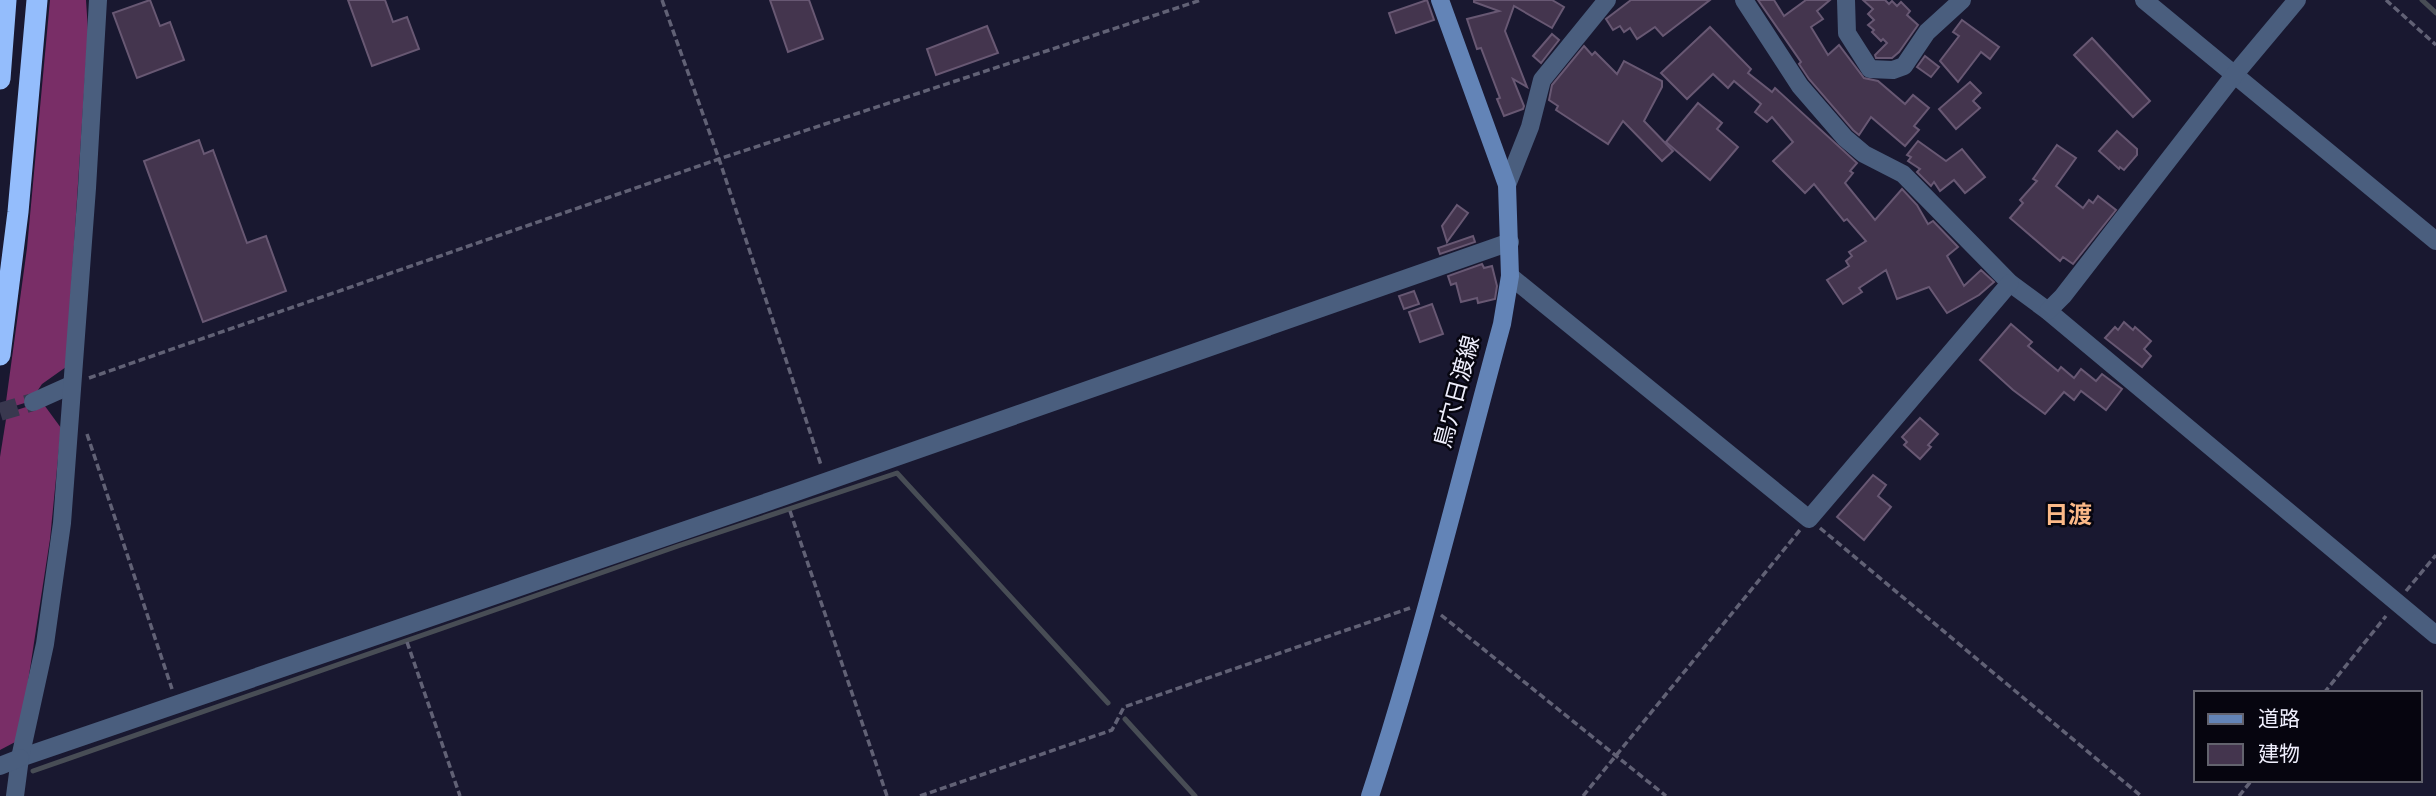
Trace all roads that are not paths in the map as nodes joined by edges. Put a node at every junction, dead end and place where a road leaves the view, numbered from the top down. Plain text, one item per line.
1 (6, 0) edge
2 (37, 0) edge
3 (98, 0) edge
4 (1440, 0) edge
5 (1607, 0) edge
6 (1744, 0) edge
7 (1846, 0) edge
8 (1962, 0) edge
9 (2144, 0) edge
10 (2297, 0) edge
11 (2235, 74) junction
12 (0, 79) edge
13 (1507, 186) junction
14 (2436, 241) edge
15 (1510, 242) junction
16 (1510, 276) junction
17 (2010, 283) junction
18 (2048, 311) junction
19 (0, 355) edge
20 (71, 385) junction
21 (33, 402) tunnel mouth
22 (2436, 635) edge
23 (20, 758) junction
24 (0, 766) edge
25 (15, 796) edge
26 (1370, 796) edge

1 - 12 highway
2 - 19 highway
3 - 20 street
4 - 13 main road, 鳥穴日渡線
5 - 13 street
6 - 17 street
7 - 8 street
9 - 11 street
10 - 11 street
11 - 14 street
11 - 18 street
13 - 15 main road, 鳥穴日渡線
15 - 16 main road, 鳥穴日渡線
15 - 23 street
16 - 17 street
16 - 26 main road, 鳥穴日渡線
17 - 18 street
18 - 22 street
20 - 21 street
20 - 23 street
23 - 24 street
23 - 25 street

